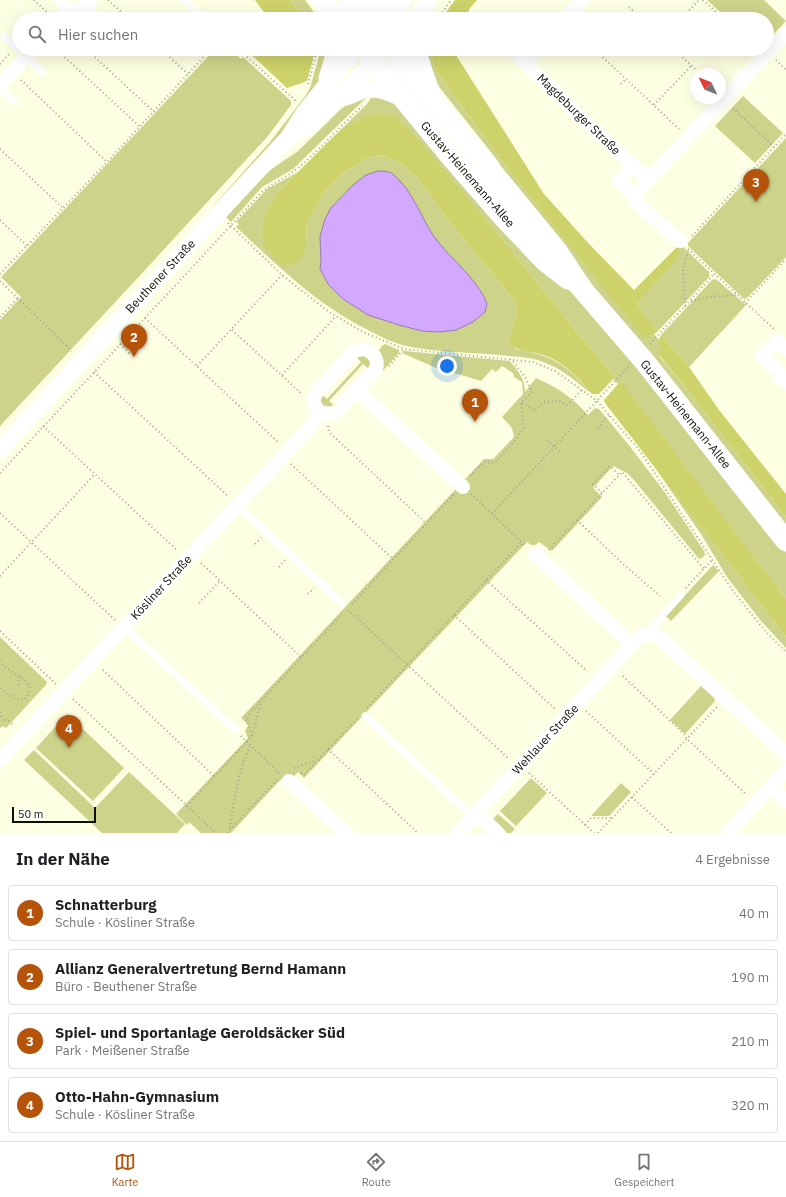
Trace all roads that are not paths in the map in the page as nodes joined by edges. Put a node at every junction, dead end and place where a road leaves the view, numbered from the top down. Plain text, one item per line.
1 (184, 0) edge
2 (321, 0) edge
3 (350, 0) edge
4 (359, 0) edge
5 (398, 0) edge
6 (403, 0) edge
7 (582, 0) edge
8 (88, 3) edge
9 (64, 9) edge
10 (94, 12) edge
11 (197, 12) edge
12 (324, 12) edge
13 (332, 12) edge
14 (360, 12) edge
15 (390, 12) edge
16 (571, 12) edge
17 (786, 33) edge
18 (4, 36) dead end
19 (12, 41) edge
20 (774, 46) edge
21 (27, 56) edge
22 (32, 56) edge
23 (333, 56) edge
24 (349, 56) edge
25 (373, 56) edge
26 (377, 56) edge
27 (397, 56) edge
28 (419, 56) edge
29 (519, 56) edge
30 (530, 56) edge
31 (764, 56) edge
32 (524, 62) junction
33 (44, 73) dead end
34 (0, 86) edge
35 (322, 89) junction
36 (431, 98) junction
37 (338, 99) junction
38 (404, 99) junction
39 (14, 101) dead end
40 (288, 138) junction
41 (633, 165) junction
42 (649, 180) junction
43 (634, 195) junction
44 (684, 245) road end
45 (583, 290) junction
46 (781, 345) edge
47 (784, 372) edge
48 (357, 390) junction
49 (321, 413) junction
50 (0, 449) edge
51 (460, 489) road end
52 (237, 505) junction
53 (786, 541) edge
54 (537, 557) road end
55 (681, 595) road end
56 (345, 606) road end
57 (124, 627) junction
58 (649, 634) junction
59 (632, 644) junction
60 (365, 716) dead end
61 (236, 730) dead end
62 (786, 756) edge
63 (0, 760) edge
64 (786, 770) edge
65 (291, 773) road end
66 (771, 787) junction
67 (786, 801) edge
68 (475, 815) junction
69 (346, 833) edge
70 (458, 833) edge
71 (498, 833) edge
72 (728, 833) edge

1 - 11 lane
2 - 12 street
2 - 13 main road
3 - 14 main road
4 - 5 main road
6 - 15 main road
7 - 16 street
8 - 9 street
8 - 10 lane
17 - 20 street
18 - 19 lane
21 - 34 street
22 - 33 lane
23 - 35 street
24 - 35 street, Beuthener Straße
25 - 37 street, Beuthener Straße
26 - 38 main road, Gustav-Heinemann-Allee
27 - 36 main road, Gustav-Heinemann-Allee
28 - 36 main road
29 - 32 street, Magdeburger Straße
30 - 32 street
31 - 42 street
32 - 41 street, Magdeburger Straße
34 - 39 lane
35 - 40 street, Beuthener Straße
36 - 45 main road, Gustav-Heinemann-Allee
37 - 38 street
37 - 40 street, Beuthener Straße
38 - 45 main road, Gustav-Heinemann-Allee
40 - 50 street, Beuthener Straße
41 - 42 street, Magdeburger Straße
41 - 43 street
42 - 43 street
43 - 44 street
45 - 53 main road, Gustav-Heinemann-Allee
46 - 47 street
48 - 49 street
48 - 49 street
48 - 51 street
49 - 52 street, Kösliner Straße
52 - 56 lane
52 - 57 street, Kösliner Straße
54 - 59 street
55 - 58 lane
57 - 61 lane
57 - 63 street, Kösliner Straße
58 - 59 street, Wehlauer Straße
58 - 62 street
59 - 68 street, Wehlauer Straße
60 - 68 lane
64 - 66 street
65 - 69 street
66 - 67 street
66 - 72 street
68 - 70 street, Wehlauer Straße
68 - 71 street

